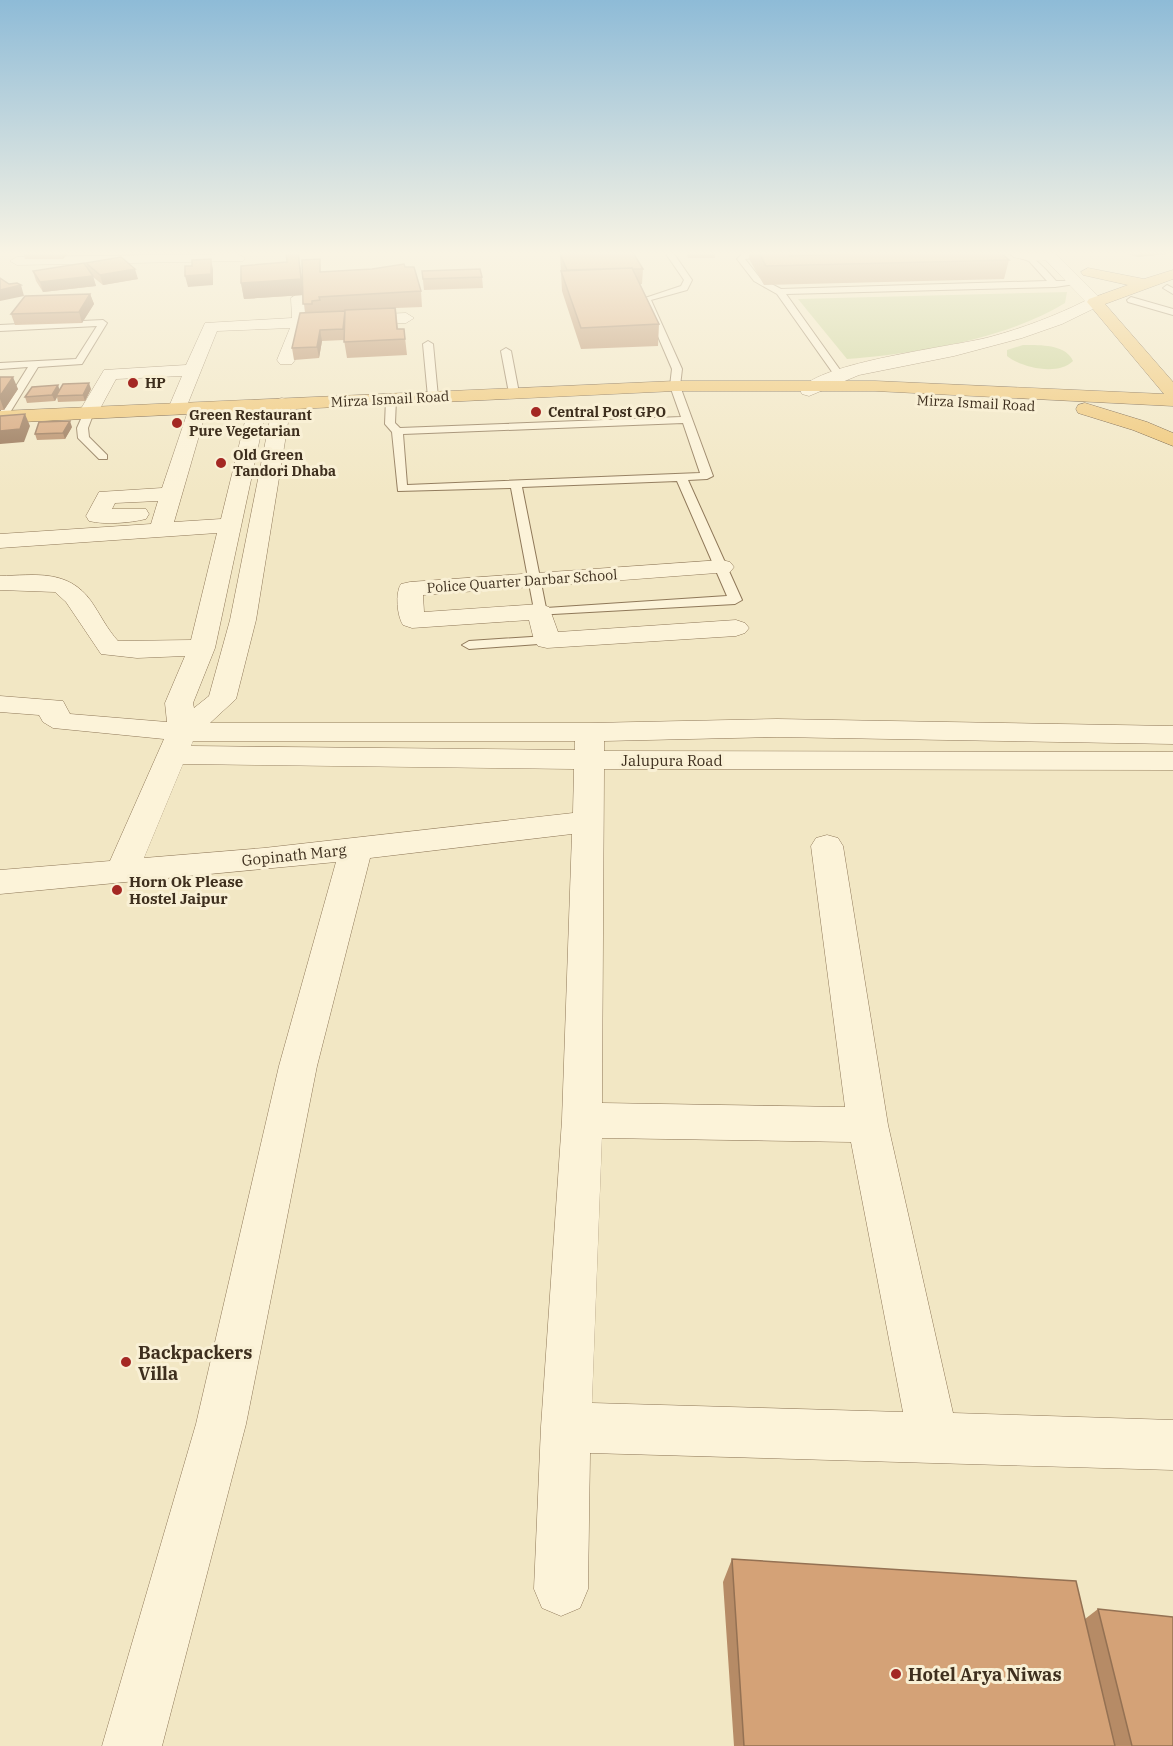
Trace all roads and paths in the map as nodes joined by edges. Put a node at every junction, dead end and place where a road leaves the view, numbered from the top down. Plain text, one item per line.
1 (97, 332) edge
2 (208, 332) edge
3 (296, 332) edge
4 (661, 332) edge
5 (809, 332) edge
6 (1025, 332) edge
7 (1123, 332) edge
8 (428, 344) dead end
9 (506, 351) dead end
10 (286, 360) dead end
11 (36, 364) junction
12 (0, 366) edge
13 (193, 370) junction
14 (838, 374) junction
15 (1139, 374) junction
16 (675, 386) junction
17 (812, 388) junction
18 (514, 393) junction
19 (1173, 393) edge
20 (433, 397) junction
21 (391, 399) junction
22 (1173, 400) edge
23 (1082, 402) junction
24 (270, 404) junction
25 (188, 409) junction
26 (89, 412) junction
27 (1173, 413) edge
28 (1, 417) edge
29 (687, 420) junction
30 (397, 431) junction
31 (1173, 440) edge
32 (103, 457) dead end
33 (681, 477) junction
34 (516, 484) junction
35 (166, 512) junction
36 (230, 525) junction
37 (0, 541) edge
38 (722, 567) junction
39 (534, 580) junction
40 (0, 583) edge
41 (540, 612) junction
42 (736, 628) dead end
43 (547, 640) junction
44 (469, 645) dead end
45 (202, 648) junction
46 (0, 704) edge
47 (1173, 735) edge
48 (177, 744) junction
49 (590, 746) junction
50 (1173, 761) edge
51 (587, 822) junction
52 (827, 846) dead end
53 (356, 848) junction
54 (122, 871) junction
55 (0, 882) edge
56 (582, 1120) junction
57 (868, 1125) junction
58 (566, 1427) junction
59 (933, 1438) junction
60 (1173, 1445) edge
61 (561, 1589) dead end
62 (132, 1746) edge

1 - 11 lane
2 - 13 street
3 - 10 street
4 - 16 lane
5 - 14 lane
6 - 14 street
7 - 15 highway
8 - 20 lane
9 - 18 lane
11 - 12 lane
11 - 28 lane
13 - 25 street
13 - 26 street
14 - 17 street
15 - 19 highway
15 - 23 highway
16 - 17 highway, Mirza Ismail Road
16 - 18 highway, Mirza Ismail Road
16 - 29 lane
17 - 23 highway, Mirza Ismail Road
18 - 20 highway, Mirza Ismail Road
20 - 21 highway, Mirza Ismail Road
21 - 24 highway, Mirza Ismail Road
21 - 30 lane
22 - 23 highway, Mirza Ismail Road
23 - 27 highway, Mirza Ismail Road
23 - 31 highway
24 - 25 highway, Mirza Ismail Road
24 - 36 street
24 - 48 street
25 - 26 highway, Mirza Ismail Road
25 - 35 street
26 - 28 highway, Mirza Ismail Road
26 - 32 lane
29 - 30 lane
29 - 33 lane
30 - 34 lane
33 - 34 lane
33 - 38 lane
34 - 39 lane
35 - 36 street
35 - 37 street
36 - 45 street
38 - 39 street, Police Quarter Darbar School
38 - 41 lane
39 - 41 lane
39 - 41 street, Police Quarter Darbar School
40 - 45 street
41 - 43 street
42 - 43 street
43 - 44 lane
45 - 48 street
46 - 48 street, Jalupura Road
47 - 49 street, Jalupura Road
48 - 49 street, Jalupura Road
48 - 54 street
49 - 50 street, Jalupura Road
49 - 51 street
51 - 53 street, Gopinath Marg
51 - 56 street
52 - 57 street
53 - 54 street, Gopinath Marg
53 - 62 street
54 - 55 street, Gopinath Marg
56 - 57 street
56 - 58 street
57 - 59 street
58 - 59 street
58 - 61 street
59 - 60 street

